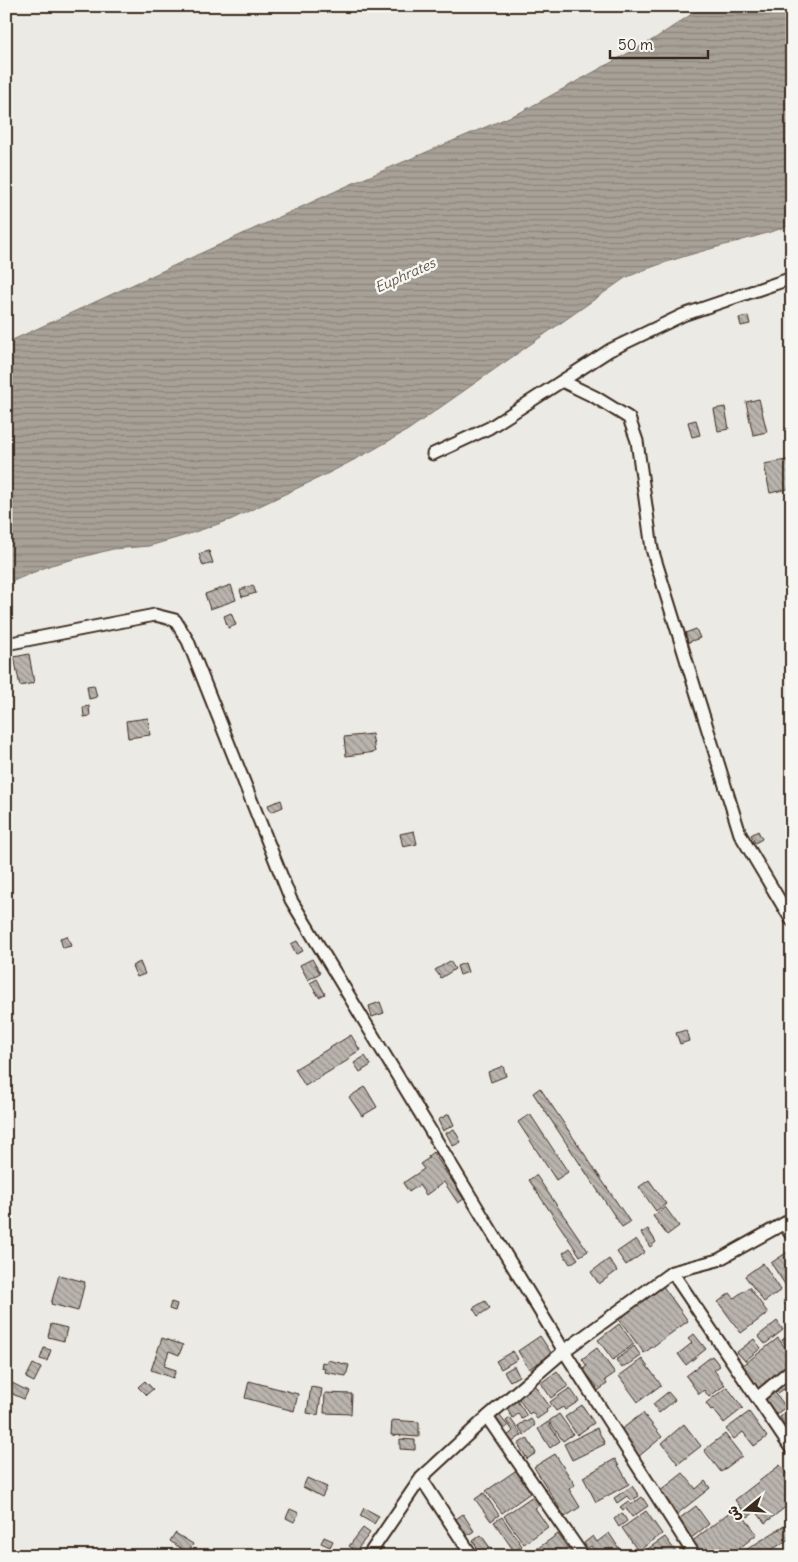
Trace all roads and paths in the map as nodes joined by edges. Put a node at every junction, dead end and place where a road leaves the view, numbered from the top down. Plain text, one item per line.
1 (792, 278) edge
2 (562, 381) junction
3 (433, 454) dead end
4 (6, 644) edge
5 (792, 921) edge
6 (788, 1221) edge
7 (792, 1236) edge
8 (672, 1272) junction
9 (564, 1351) junction
10 (792, 1368) edge
11 (757, 1398) junction
12 (487, 1417) junction
13 (792, 1450) edge
14 (421, 1478) junction
15 (368, 1556) edge
16 (472, 1556) edge
17 (583, 1556) edge
18 (694, 1556) edge

1 - 2 street
2 - 3 street
2 - 5 street
4 - 9 street
6 - 7 street
6 - 8 street
8 - 9 street
8 - 11 street
9 - 12 street
9 - 18 street
10 - 11 street
11 - 13 street
12 - 14 street
12 - 17 street
14 - 15 street
14 - 16 street

